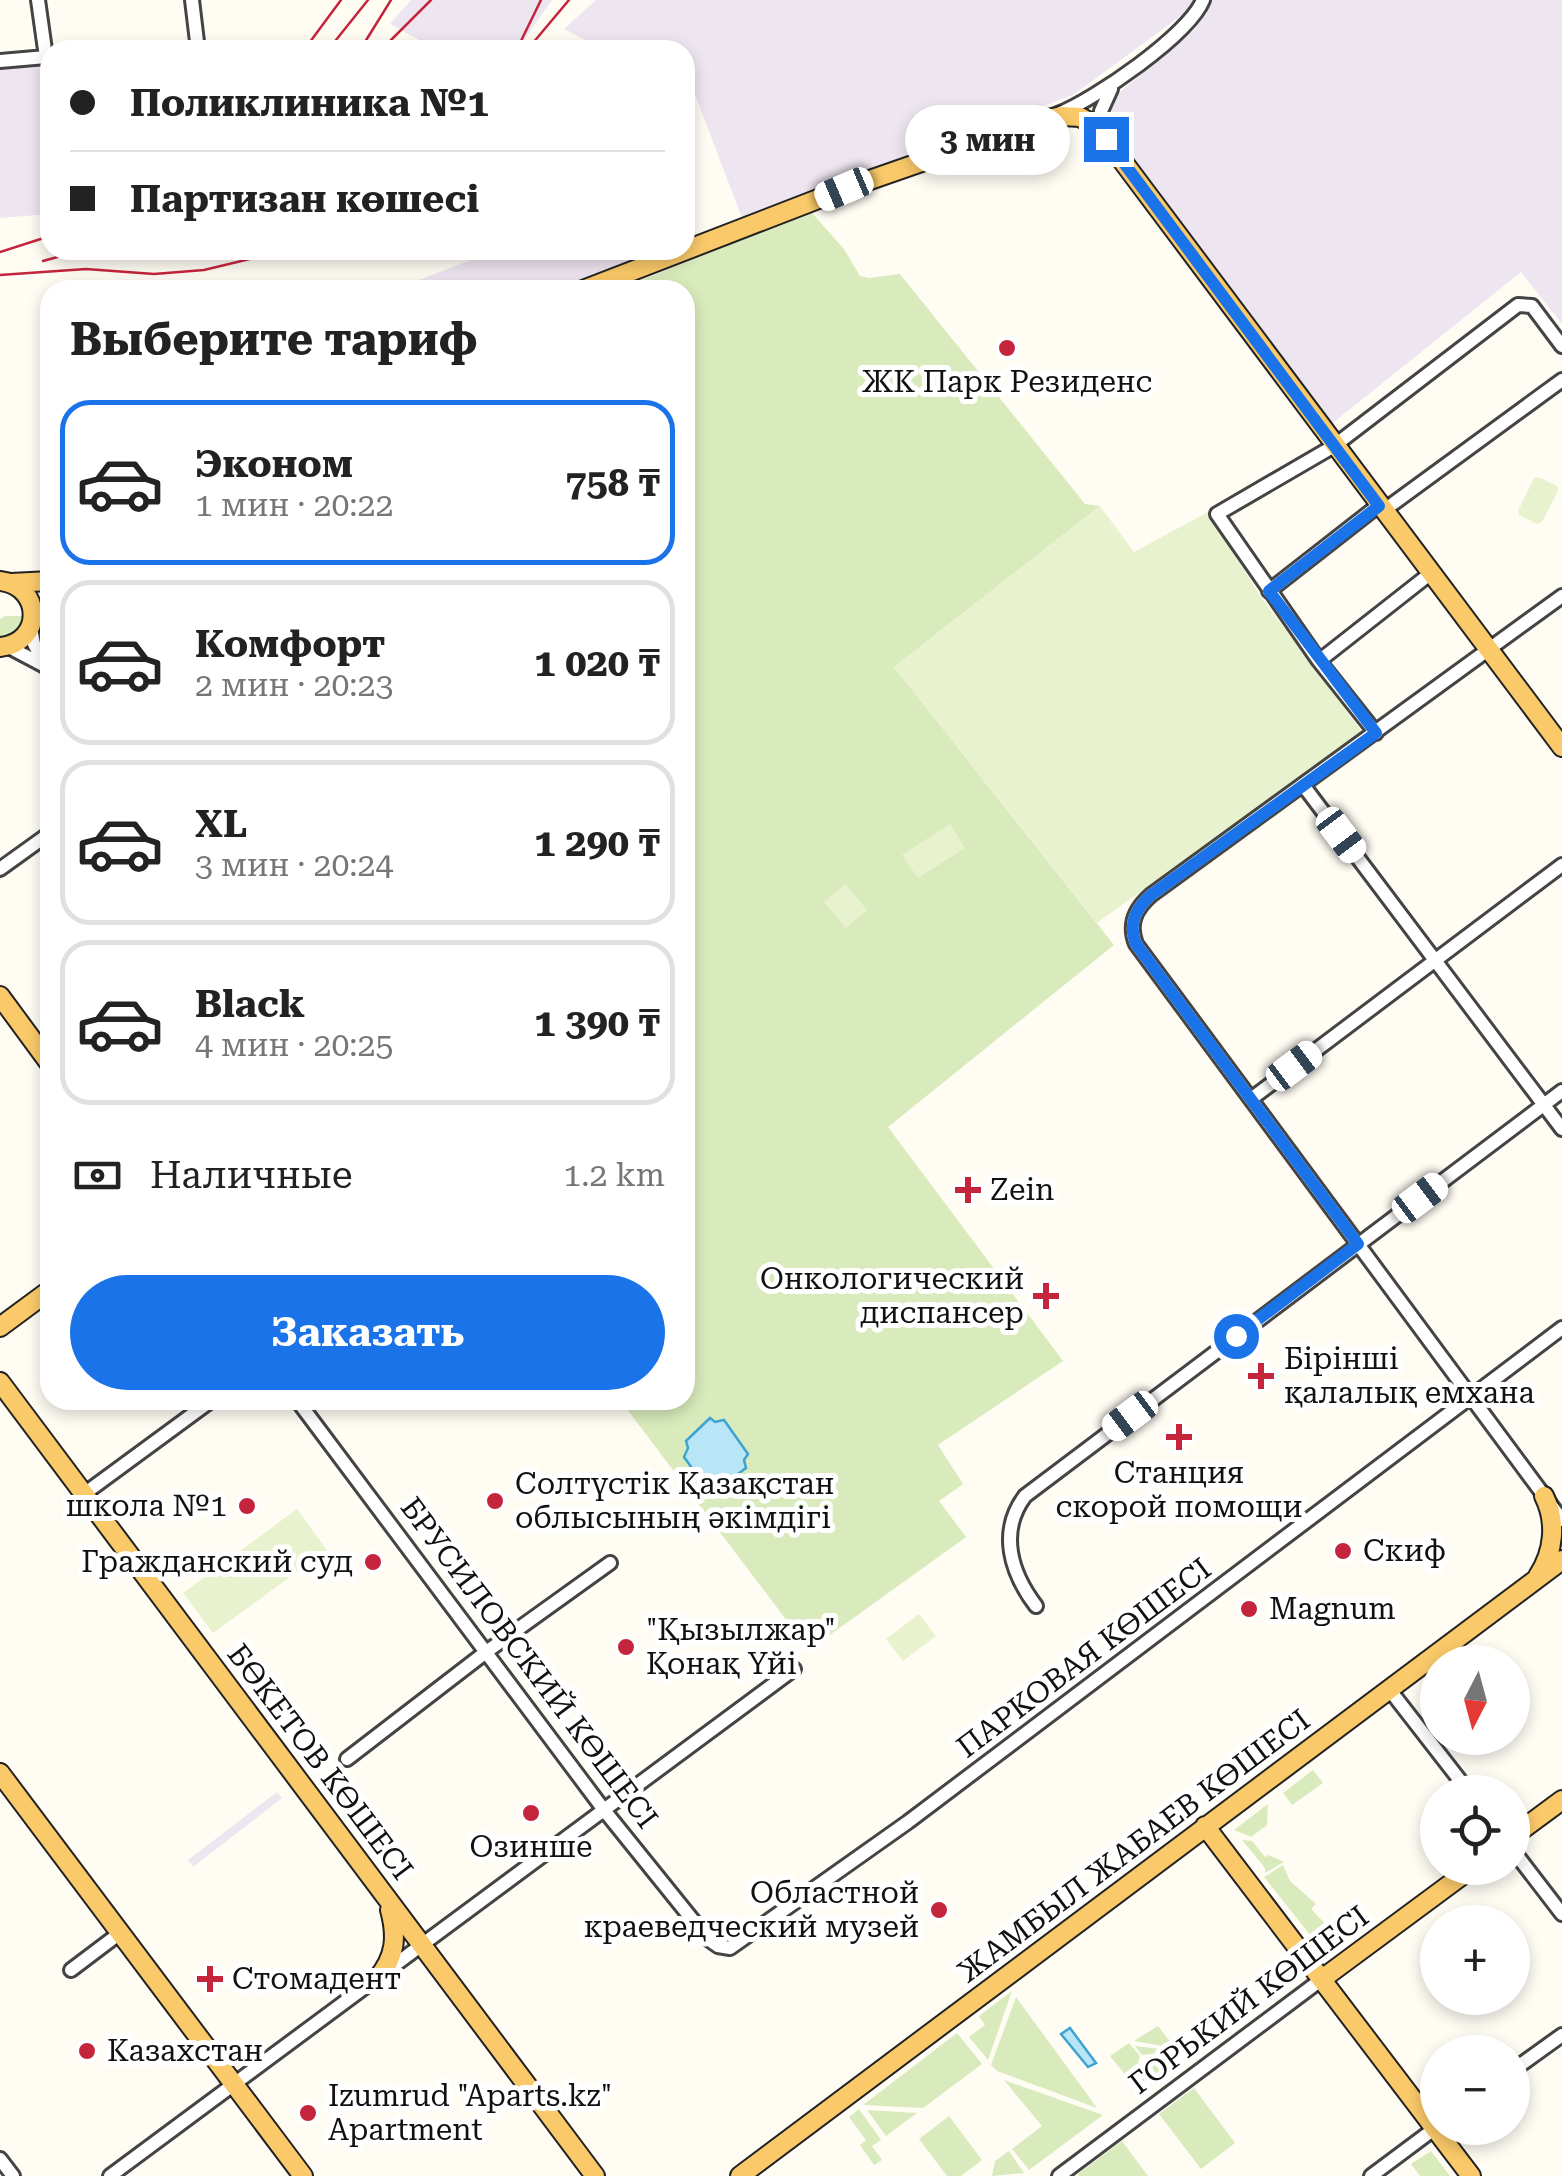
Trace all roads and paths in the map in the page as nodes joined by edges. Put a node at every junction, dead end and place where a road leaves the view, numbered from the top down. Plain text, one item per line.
1 (38, 0) edge
2 (192, 0) edge
3 (1203, 0) edge
4 (44, 40) edge
5 (197, 40) edge
6 (40, 58) edge
7 (0, 61) edge
8 (1122, 76) junction
9 (1042, 120) junction
10 (1106, 139) junction
11 (695, 247) edge
12 (661, 260) edge
13 (609, 280) edge
14 (1562, 346) edge
15 (1562, 380) edge
16 (1334, 446) junction
17 (1381, 508) junction
18 (1430, 573) junction
19 (5, 581) edge
20 (40, 581) edge
21 (1269, 591) junction
22 (1562, 596) edge
23 (40, 617) edge
24 (31, 628) junction
25 (3, 647) edge
26 (1488, 650) junction
27 (40, 651) edge
28 (1318, 661) junction
29 (40, 666) edge
30 (1376, 733) junction
31 (1562, 747) edge
32 (1303, 785) junction
33 (40, 839) edge
34 (1562, 865) edge
35 (0, 869) edge
36 (1435, 960) junction
37 (0, 996) edge
38 (40, 1050) edge
39 (1562, 1091) edge
40 (1250, 1099) junction
41 (1544, 1105) junction
42 (1562, 1129) edge
43 (1358, 1244) junction
44 (40, 1297) edge
45 (0, 1327) edge
46 (1562, 1328) edge
47 (0, 1382) edge
48 (1471, 1396) junction
49 (198, 1410) edge
50 (304, 1410) edge
51 (84, 1494) junction
52 (1544, 1496) junction
53 (1562, 1517) edge
54 (1562, 1560) edge
55 (610, 1562) dead end
56 (1536, 1579) junction
57 (1036, 1606) dead end
58 (486, 1652) junction
59 (794, 1669) dead end
60 (1388, 1689) junction
61 (347, 1760) dead end
62 (1456, 1775) edge
63 (2, 1780) edge
64 (1562, 1800) edge
65 (604, 1810) junction
66 (1530, 1824) edge
67 (1204, 1826) junction
68 (1530, 1872) edge
69 (1449, 1885) edge
70 (388, 1900) junction
71 (1562, 1914) edge
72 (120, 1933) junction
73 (422, 1946) junction
74 (727, 1948) joint
75 (71, 1970) dead end
76 (378, 1979) junction
77 (1322, 1979) junction
78 (1562, 2035) edge
79 (1530, 2058) edge
80 (235, 2084) junction
81 (1420, 2106) edge
82 (1420, 2139) edge
83 (1449, 2145) edge
84 (0, 2159) edge
85 (13, 2176) edge
86 (110, 2176) edge
87 (304, 2176) edge
88 (595, 2176) edge
89 (740, 2176) edge
90 (1060, 2176) edge
91 (1371, 2176) edge
92 (1471, 2176) edge

1 - 4 street
2 - 5 street
3 - 8 street
6 - 7 street
8 - 9 street
8 - 10 street
9 - 10 main road
9 - 11 main road
10 - 16 main road
12 - 13 main road
14 - 16 street
15 - 17 street
16 - 17 main road
16 - 21 street
17 - 18 main road
17 - 21 street
18 - 26 main road
18 - 28 street
19 - 20 main road
19 - 24 main road
21 - 28 street
22 - 26 street
23 - 24 main road
24 - 25 main road
24 - 27 street
25 - 29 street
26 - 30 street
26 - 31 main road
28 - 30 street
30 - 32 street
32 - 36 street
32 - 40 street
33 - 35 street
34 - 36 street
36 - 40 street
36 - 41 street
37 - 38 main road
39 - 41 street
40 - 43 street
41 - 42 street
41 - 43 street
43 - 48 street
43 - 57 street
44 - 45 main road
46 - 48 street, ПАРКОВАЯ КӨШЕСІ
47 - 51 main road, БӨКЕТОВ КӨШЕСІ
48 - 52 street
48 - 74 street, ПАРКОВАЯ КӨШЕСІ
49 - 51 street
50 - 58 street, БРУСИЛОВСКИЙ КӨШЕСІ
51 - 70 main road, БӨКЕТОВ КӨШЕСІ
52 - 53 main road
52 - 56 main road
54 - 56 main road, ЖАМБЫЛ ЖАБАЕВ КӨШЕСІ
55 - 58 street
56 - 60 main road, ЖАМБЫЛ ЖАБАЕВ КӨШЕСІ
58 - 61 street
58 - 65 street, БРУСИЛОВСКИЙ КӨШЕСІ
59 - 65 street
60 - 62 street
60 - 67 main road, ЖАМБЫЛ ЖАБАЕВ КӨШЕСІ
63 - 72 main road
64 - 66 main road
65 - 73 street
65 - 74 street, БРУСИЛОВСКИЙ КӨШЕСІ
67 - 77 main road
67 - 89 main road, ЖАМБЫЛ ЖАБАЕВ КӨШЕСІ
68 - 71 street
69 - 77 main road, ГОРЬКИЙ КӨШЕСІ
70 - 73 main road, БӨКЕТОВ КӨШЕСІ
70 - 76 main road
72 - 75 street
72 - 80 main road
73 - 76 street
73 - 88 main road, БӨКЕТОВ КӨШЕСІ
76 - 80 street
77 - 81 main road
77 - 90 street, ГОРЬКИЙ КӨШЕСІ
78 - 79 street
80 - 86 street
80 - 87 main road
82 - 91 street
83 - 92 main road
84 - 85 street

